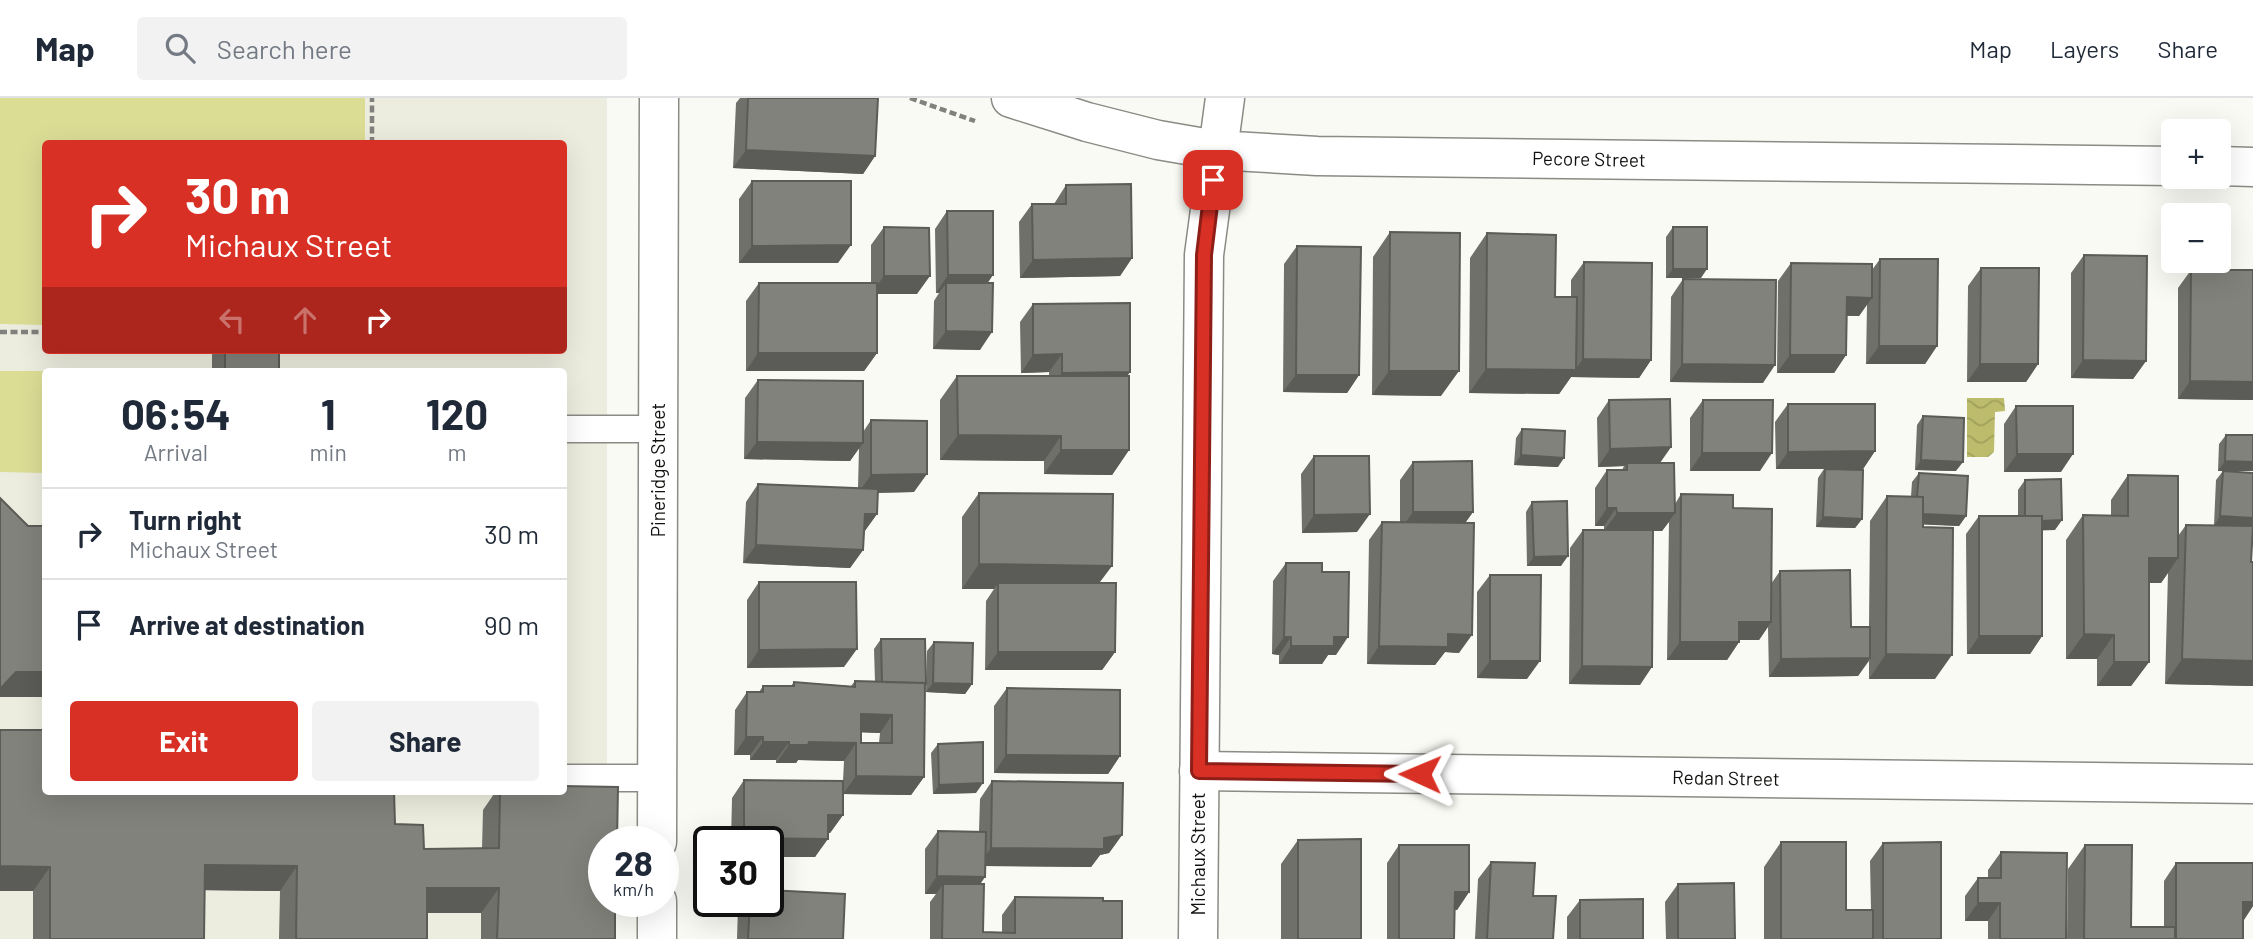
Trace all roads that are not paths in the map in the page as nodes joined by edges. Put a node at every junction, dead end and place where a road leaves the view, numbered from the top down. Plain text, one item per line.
1 (659, 98) edge
2 (1010, 98) edge
3 (1224, 98) edge
4 (1216, 150) junction
5 (2161, 166) edge
6 (2231, 166) edge
7 (2253, 167) edge
8 (567, 429) edge
9 (657, 429) junction
10 (1199, 771) junction
11 (567, 778) edge
12 (657, 778) junction
13 (2253, 783) edge
14 (657, 826) edge
15 (657, 917) edge
16 (657, 939) edge
17 (1198, 939) edge

1 - 9 street, Pineridge Street
2 - 4 street, Pecore Street
3 - 4 street, Michaux Street
4 - 5 street, Pecore Street
4 - 10 street, Michaux Street
6 - 7 street
8 - 9 lane
9 - 12 street, Pineridge Street
10 - 13 street, Redan Street
10 - 17 street, Michaux Street
11 - 12 lane
12 - 14 street, Pineridge Street
15 - 16 street

